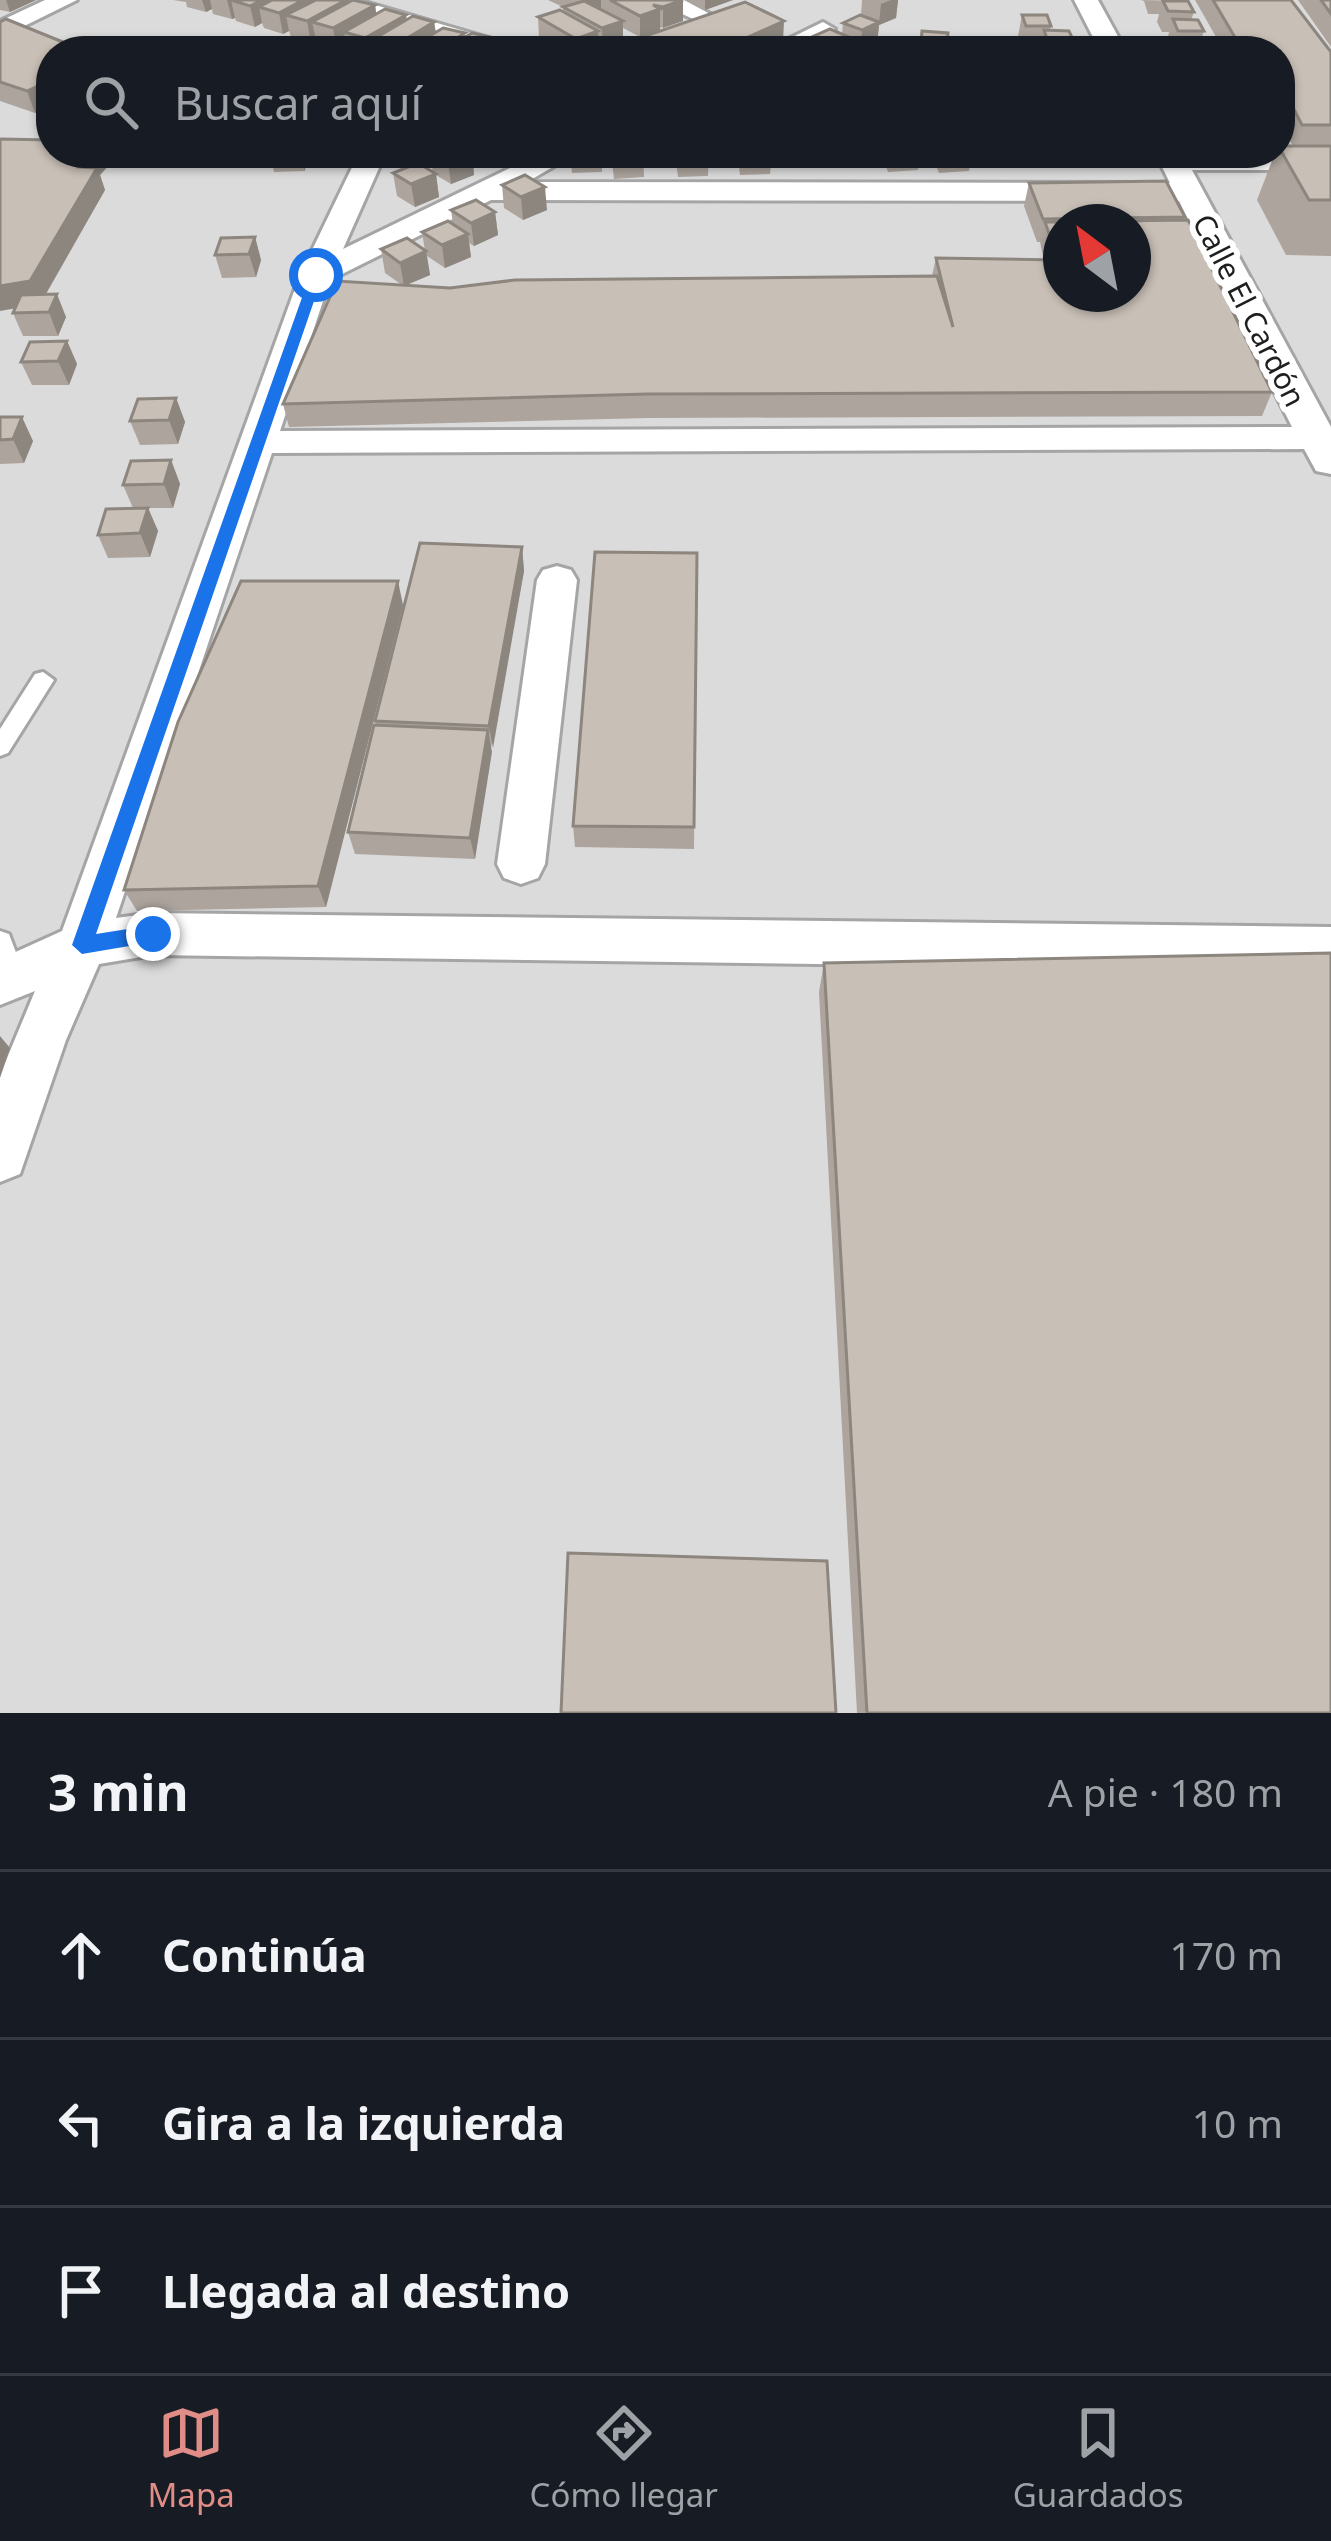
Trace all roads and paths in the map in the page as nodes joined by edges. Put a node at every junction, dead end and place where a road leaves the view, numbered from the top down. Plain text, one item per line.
1 (65, 0) edge
2 (332, 0) edge
3 (663, 0) edge
4 (1086, 0) edge
5 (376, 5) edge
6 (823, 29) edge
7 (0, 30) edge
8 (660, 35) edge
9 (464, 36) edge
10 (808, 36) edge
11 (1106, 36) edge
12 (1295, 160) edge
13 (1331, 161) edge
14 (365, 168) edge
15 (531, 168) edge
16 (1177, 168) edge
17 (482, 191) junction
18 (1190, 192) junction
19 (316, 275) junction
20 (259, 442) junction
21 (1326, 447) edge
22 (556, 580) dead end
23 (43, 680) dead end
24 (0, 747) edge
25 (521, 864) dead end
26 (82, 945) junction
27 (1331, 949) edge
28 (4, 968) edge
29 (0, 1155) edge

1 - 7 street
2 - 5 street
3 - 8 street
4 - 11 street
5 - 9 street
6 - 10 street
12 - 13 street
14 - 19 street
15 - 17 street
16 - 18 street, Calle El Cardón
17 - 18 street
17 - 19 street
18 - 21 street, Calle El Cardón
19 - 20 street
20 - 21 street
20 - 26 street
22 - 25 street
23 - 24 lane
26 - 27 street
26 - 28 street
26 - 29 street

